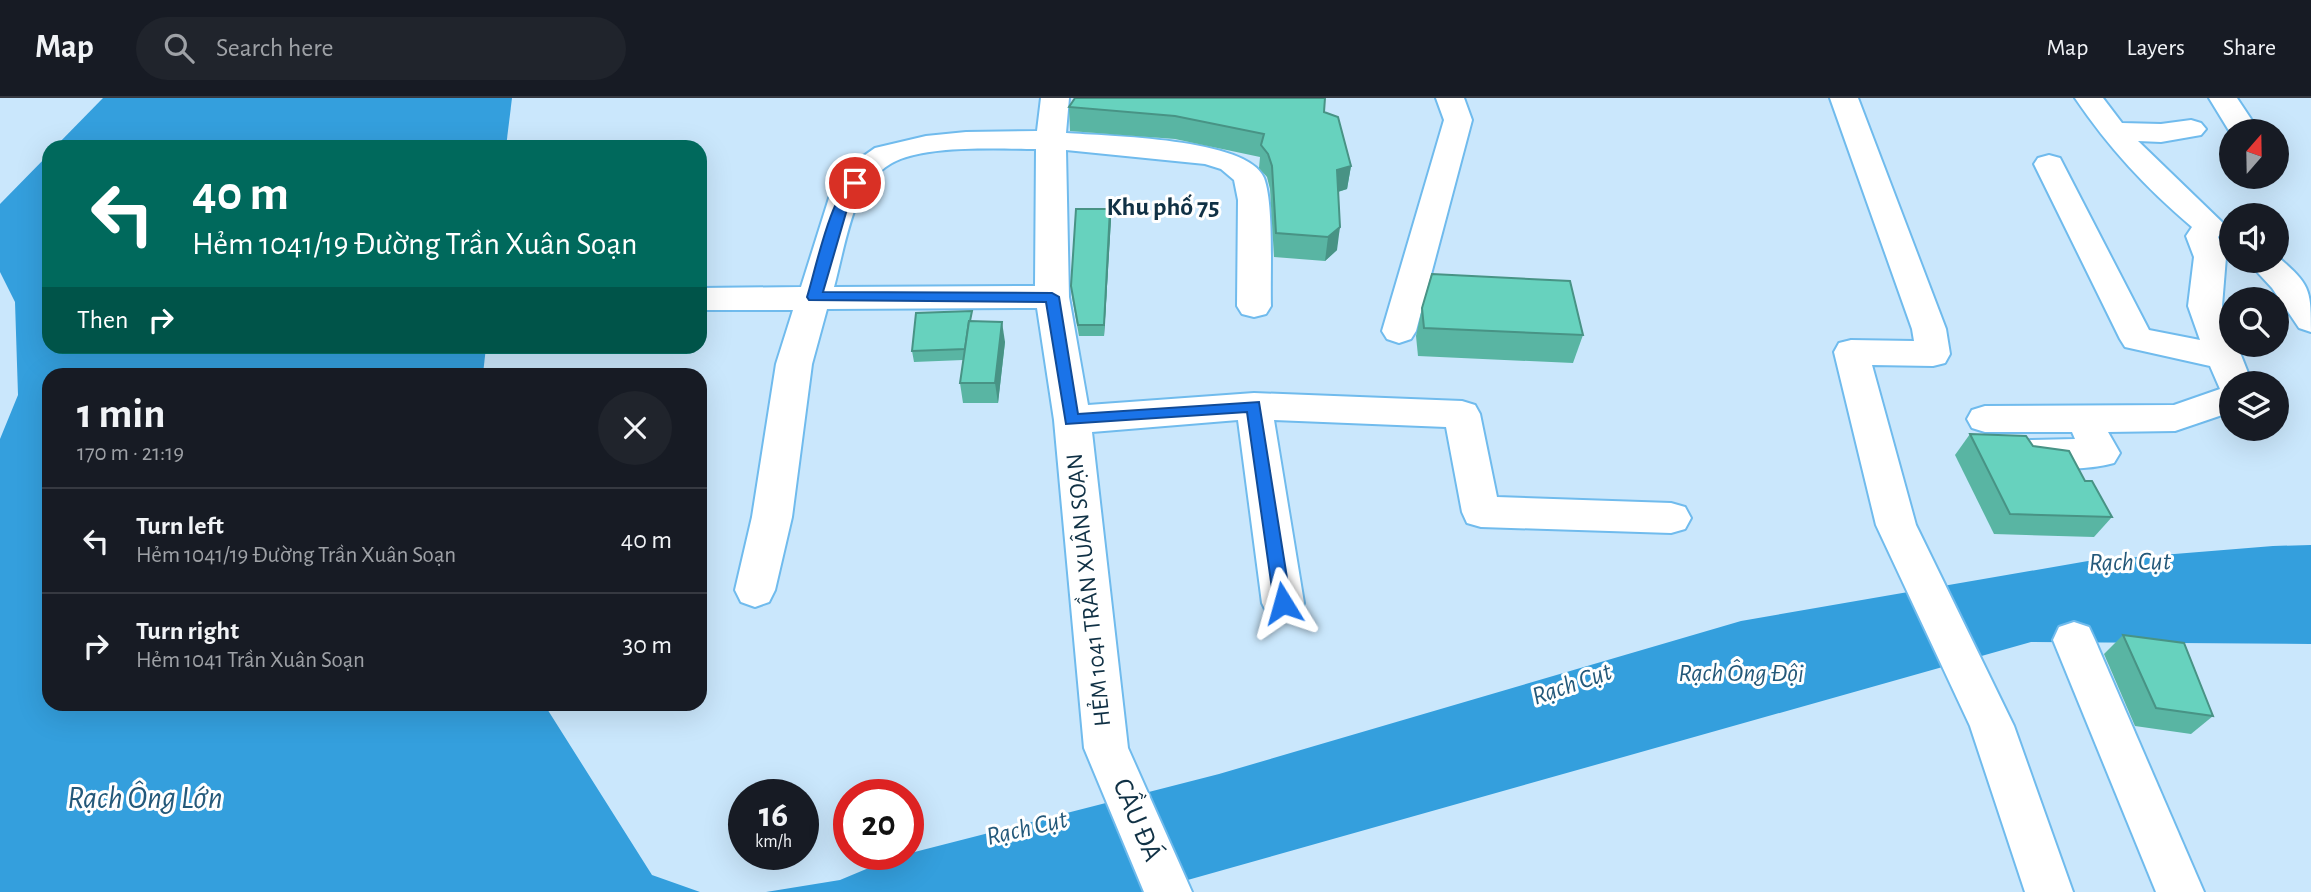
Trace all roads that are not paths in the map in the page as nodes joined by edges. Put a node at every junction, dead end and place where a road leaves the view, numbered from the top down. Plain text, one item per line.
1 (1055, 98) edge
2 (1450, 98) edge
3 (1844, 98) edge
4 (2090, 98) edge
5 (2223, 98) edge
6 (2236, 119) edge
7 (2191, 129) dead end
8 (2112, 132) junction
9 (1051, 140) junction
10 (2049, 164) dead end
11 (2219, 229) edge
12 (2219, 231) edge
13 (2277, 273) edge
14 (814, 297) junction
15 (1052, 297) junction
16 (707, 299) edge
17 (1254, 306) dead end
18 (2311, 320) edge
19 (1399, 331) dead end
20 (2228, 370) edge
21 (2219, 403) edge
22 (1254, 406) junction
23 (2083, 418) junction
24 (1985, 419) dead end
25 (1072, 420) junction
26 (2031, 454) edge
27 (1671, 518) dead end
28 (755, 590) dead end
29 (1283, 603) dead end
30 (2074, 640) dead end
31 (1106, 748) joint
32 (1168, 892) edge
33 (2049, 892) edge
34 (2180, 892) edge

1 - 9 street, HẺM 1041 TRẦN XUÂN SOẠN
2 - 19 street
3 - 33 street
4 - 8 street
5 - 6 street
7 - 8 street
8 - 11 street
9 - 14 street
9 - 15 street, HẺM 1041 TRẦN XUÂN SOẠN
9 - 17 street
10 - 20 street
12 - 20 street
13 - 18 street
14 - 15 street
14 - 16 street
14 - 28 street
15 - 25 street, HẺM 1041 TRẦN XUÂN SOẠN
21 - 23 street
22 - 25 street
22 - 27 street
22 - 29 street
23 - 24 street
23 - 26 street
25 - 31 street, HẺM 1041 TRẦN XUÂN SOẠN
30 - 34 street
31 - 32 street, CẦU ĐÁ

